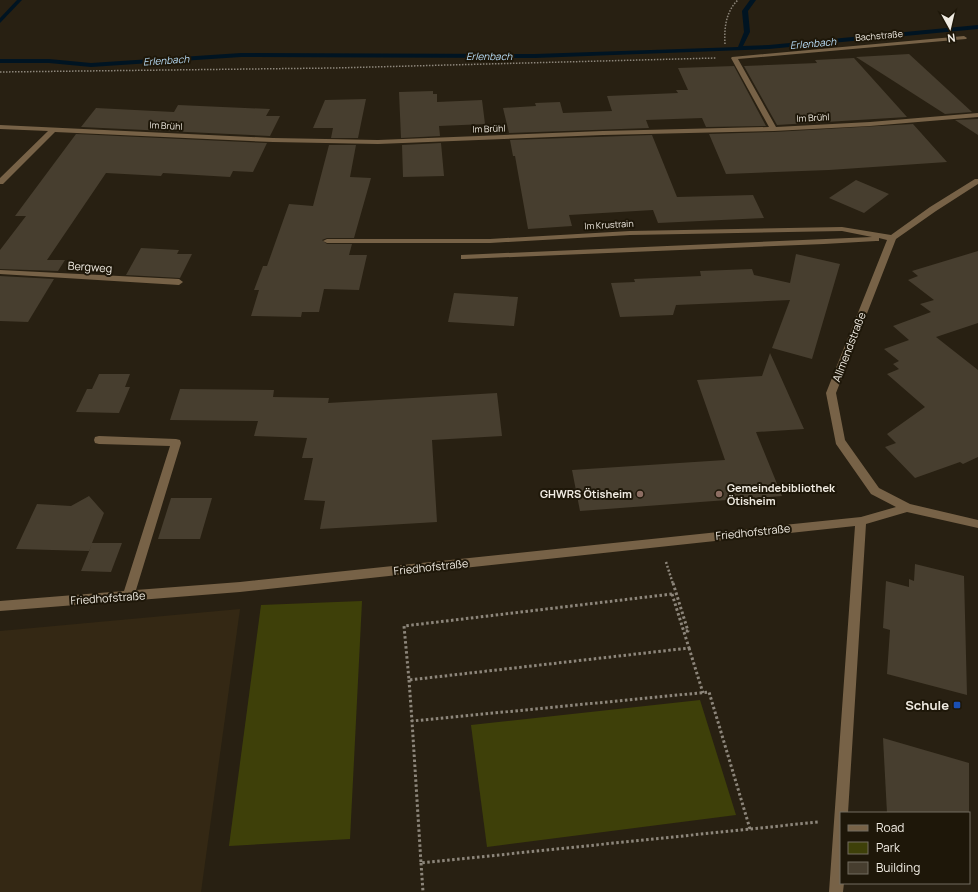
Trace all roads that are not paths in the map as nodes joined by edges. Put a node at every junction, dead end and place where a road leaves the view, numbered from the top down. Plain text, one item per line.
1 (964, 38) dead end
2 (978, 115) edge
3 (0, 127) edge
4 (774, 129) junction
5 (53, 130) junction
6 (978, 181) edge
7 (0, 182) edge
8 (892, 238) junction
9 (327, 241) dead end
10 (464, 257) dead end
11 (0, 272) edge
12 (179, 282) dead end
13 (99, 440) dead end
14 (907, 508) junction
15 (860, 520) junction
16 (978, 524) edge
17 (128, 597) junction
18 (0, 606) edge
19 (841, 812) edge
20 (840, 834) edge
21 (836, 892) edge

1 - 4 street, Bachstraße
2 - 4 street, Im Brühl
3 - 5 street, Im Brühl
4 - 5 street, Im Brühl
5 - 7 street
6 - 8 street
8 - 9 street, Im Krustrain
8 - 10 street
8 - 14 street, Allmendstraße
11 - 12 street, Bergweg
13 - 17 street
14 - 15 street, Friedhofstraße
14 - 16 street, Allmendstraße
15 - 17 street, Friedhofstraße
15 - 19 street
17 - 18 street, Friedhofstraße
20 - 21 street

